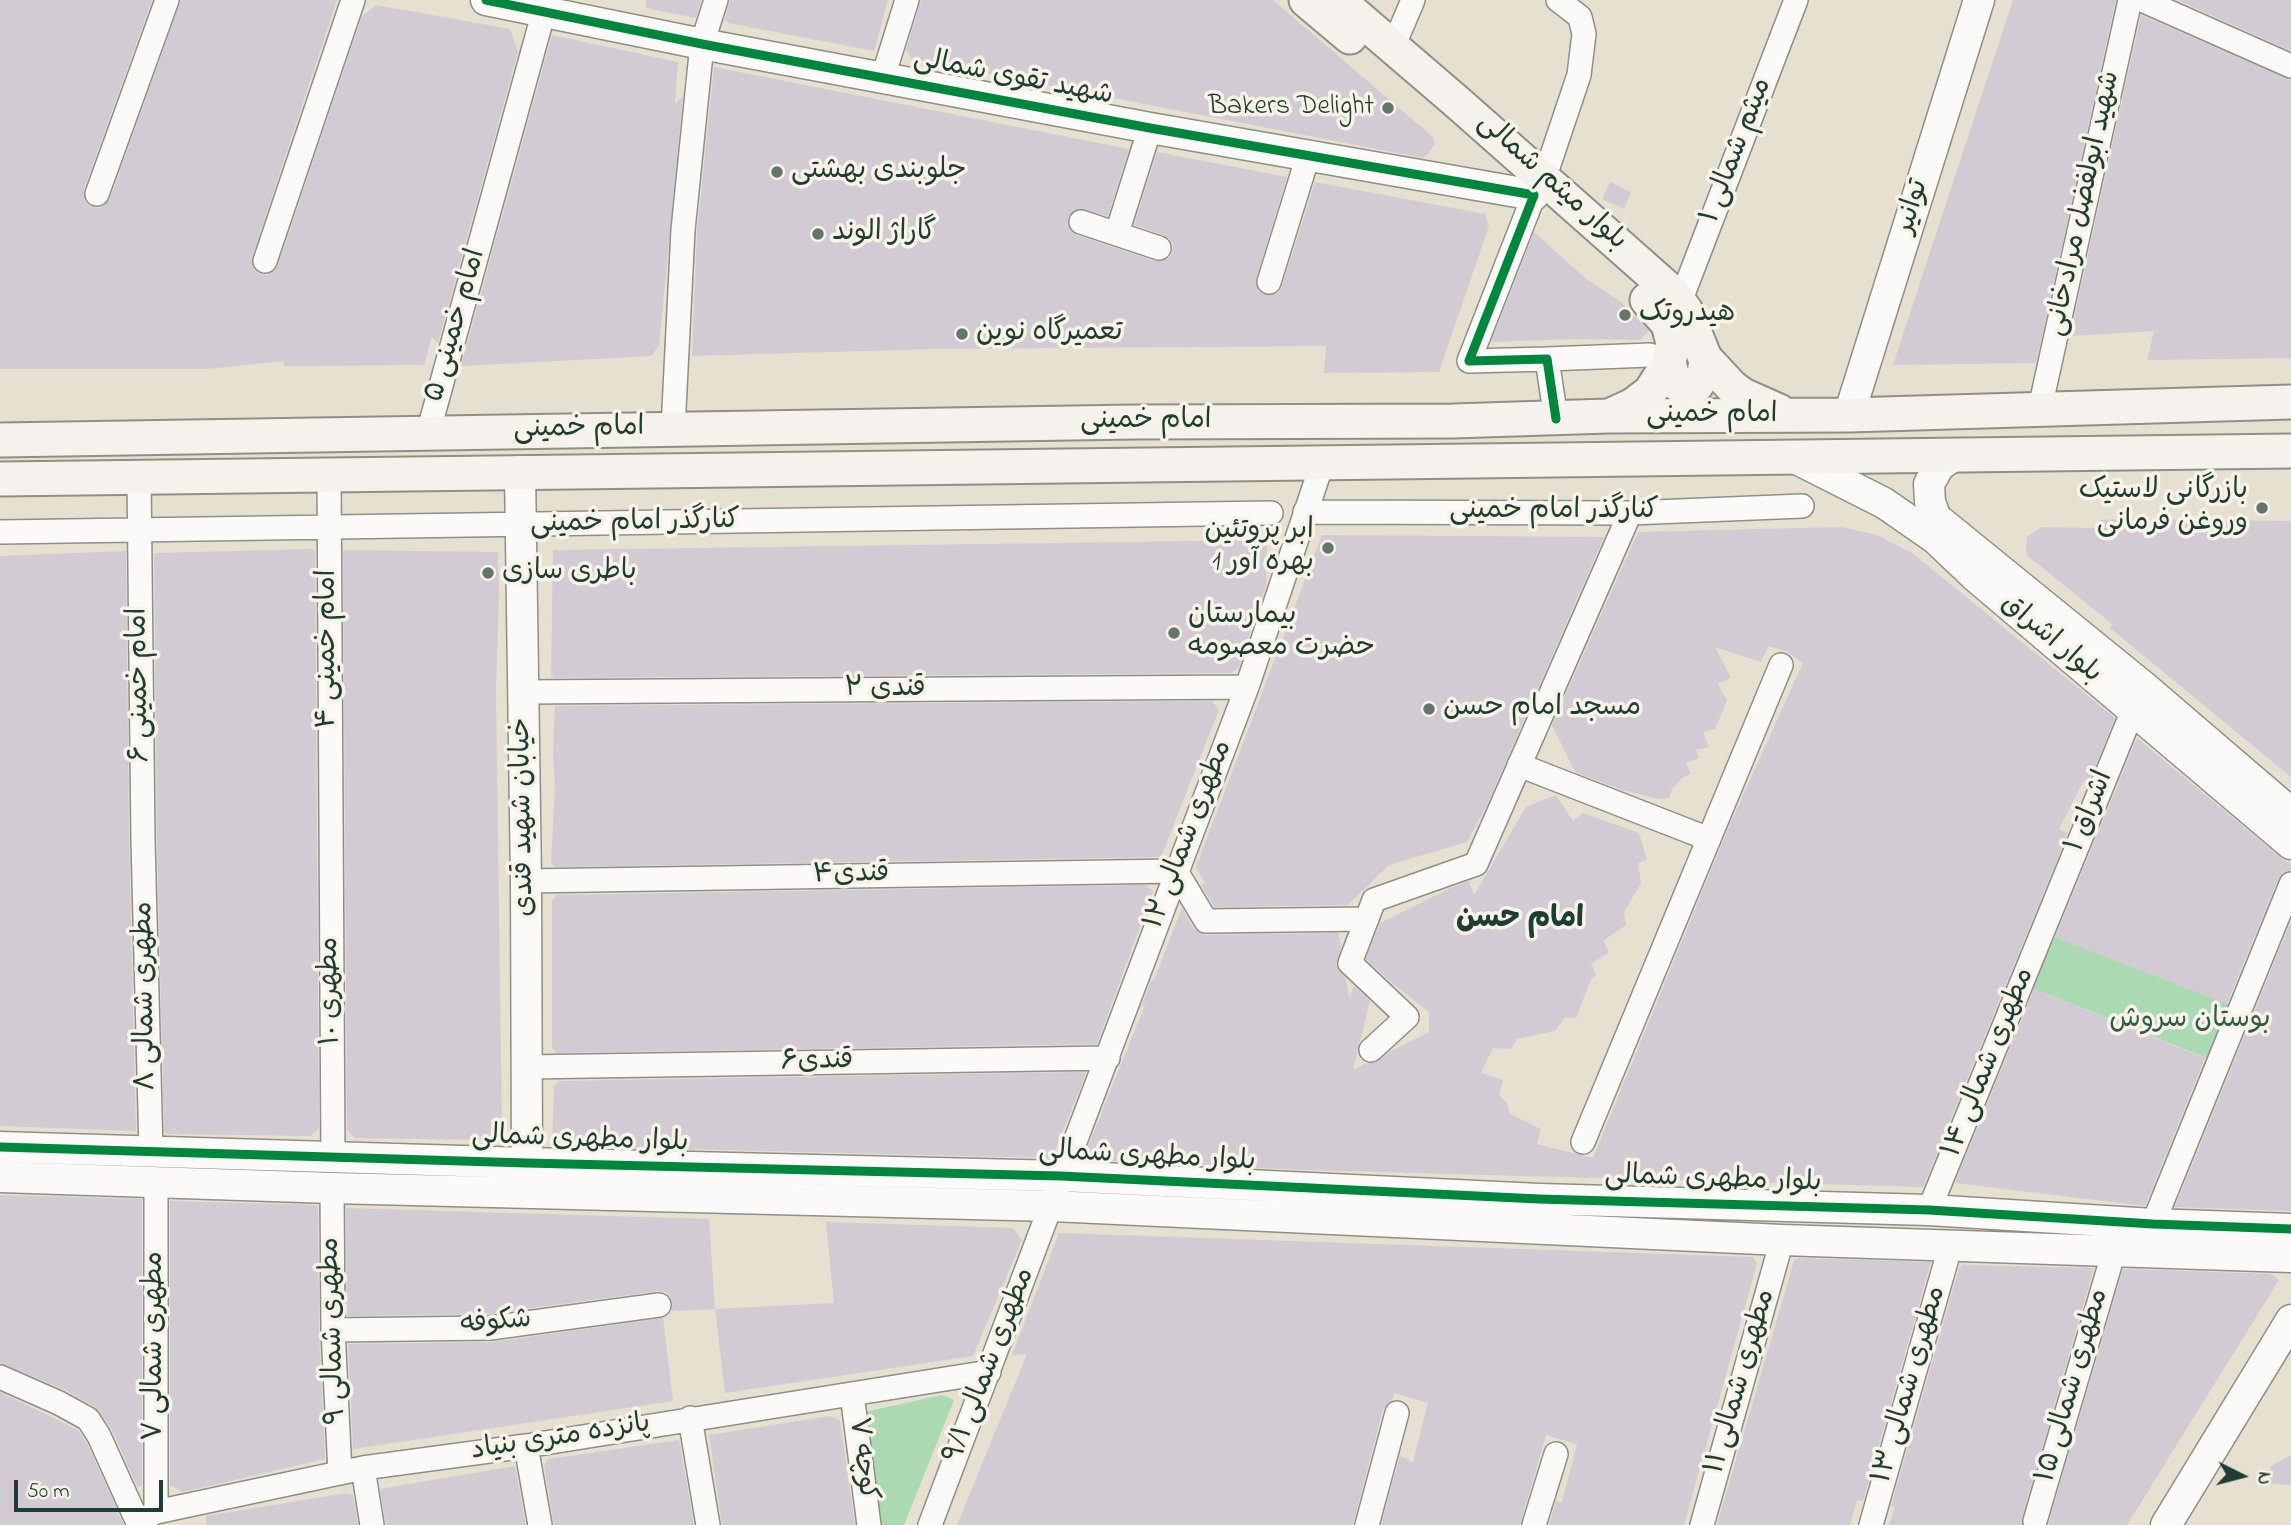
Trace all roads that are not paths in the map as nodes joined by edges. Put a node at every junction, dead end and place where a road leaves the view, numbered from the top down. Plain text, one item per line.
1 (167, 0) edge
2 (353, 0) edge
3 (486, 0) edge
4 (716, 0) edge
5 (907, 0) edge
6 (1306, 0) edge
7 (1338, 0) edge
8 (1413, 0) edge
9 (1558, 0) edge
10 (1796, 0) edge
11 (1979, 0) edge
12 (2130, 0) edge
13 (2141, 0) edge
14 (545, 5) edge
15 (702, 44) junction
16 (1393, 47) junction
17 (2291, 66) edge
18 (883, 77) junction
19 (1150, 128) junction
20 (1308, 156) junction
21 (1539, 187) junction
22 (97, 194) dead end
23 (1081, 222) dead end
24 (1117, 233) junction
25 (1159, 247) dead end
26 (265, 261) dead end
27 (1269, 282) dead end
28 (1679, 302) junction
29 (1547, 359) junction
30 (1660, 359) junction
31 (1706, 360) junction
32 (2291, 402) edge
33 (2040, 408) junction
34 (1788, 415) junction
35 (1849, 415) junction
36 (1608, 416) junction
37 (1556, 419) junction
38 (673, 429) junction
39 (428, 433) junction
40 (0, 440) edge
41 (2291, 451) edge
42 (1955, 455) junction
43 (1795, 458) junction
44 (1323, 461) junction
45 (520, 471) junction
46 (329, 474) junction
47 (139, 477) junction
48 (0, 479) edge
49 (1802, 506) dead end
50 (1305, 512) junction
51 (1270, 513) dead end
52 (1630, 513) junction
53 (521, 525) junction
54 (328, 528) junction
55 (139, 530) junction
56 (0, 532) edge
57 (1781, 665) dead end
58 (1247, 687) junction
59 (524, 692) junction
60 (2138, 699) junction
61 (1519, 765) junction
62 (2291, 813) edge
63 (330, 825) joint
64 (1709, 839) junction
65 (143, 841) joint
66 (2291, 845) edge
67 (1176, 871) junction
68 (526, 881) junction
69 (2291, 884) edge
70 (2050, 915) joint
71 (1367, 919) junction
72 (1371, 1049) dead end
73 (1108, 1058) junction
74 (526, 1067) junction
75 (1583, 1142) dead end
76 (0, 1147) edge
77 (150, 1151) junction
78 (333, 1157) junction
79 (527, 1163) junction
80 (1061, 1176) junction
81 (0, 1177) edge
82 (156, 1181) junction
83 (332, 1188) junction
84 (1052, 1206) junction
85 (1929, 1210) junction
86 (2153, 1224) junction
87 (2291, 1229) edge
88 (1782, 1240) junction
89 (1951, 1244) junction
90 (2114, 1251) junction
91 (2291, 1257) edge
92 (659, 1305) dead end
93 (2291, 1320) edge
94 (333, 1330) junction
95 (989, 1372) junction
96 (0, 1377) edge
97 (852, 1394) junction
98 (1397, 1413) dead end
99 (690, 1418) junction
100 (526, 1446) junction
101 (1556, 1454) dead end
102 (363, 1468) junction
103 (340, 1473) junction
104 (144, 1520) edge
105 (2034, 1524) edge
106 (372, 1525) edge
107 (540, 1525) edge
108 (708, 1525) edge
109 (869, 1525) edge
110 (930, 1525) edge
111 (1367, 1525) edge
112 (1534, 1525) edge
113 (1702, 1525) edge
114 (1871, 1525) edge
115 (2166, 1525) edge

1 - 22 street
2 - 26 street
3 - 14 street, شهید تقوی شمالی
4 - 15 street
5 - 18 street
6 - 21 main road, بلوار میثم شمالی
7 - 16 main road, بلوار میثم شمالی
8 - 16 street
9 - 21 street
10 - 28 street, میثم شمالی ۱
11 - 35 street, توانیر
12 - 33 street, شهید ابولفضل مرادخانی
13 - 17 street
14 - 15 street, شهید تقوی شمالی
14 - 39 street, امام خمینی ۵
15 - 18 street, شهید تقوی شمالی
15 - 38 street
16 - 21 main road, بلوار میثم شمالی
18 - 19 street, شهید تقوی شمالی
19 - 20 street, شهید تقوی شمالی
19 - 24 street
20 - 21 street, شهید تقوی شمالی
20 - 27 street
21 - 28 main road, بلوار میثم شمالی
21 - 29 street
21 - 30 main road, بلوار میثم شمالی
23 - 24 street
24 - 25 street
28 - 31 main road, بلوار میثم شمالی
29 - 30 street
29 - 37 street
30 - 31 main road
30 - 36 main road
31 - 34 main road, بلوار میثم شمالی
32 - 33 main road, امام خمینی
33 - 35 main road, امام خمینی
34 - 35 main road, امام خمینی
34 - 36 main road, امام خمینی
36 - 37 main road, امام خمینی
37 - 38 main road, امام خمینی
38 - 39 main road, امام خمینی
39 - 40 main road, امام خمینی
41 - 42 main road, امام خمینی
42 - 43 main road, امام خمینی
42 - 60 street, بلوار اشراق
43 - 44 main road, امام خمینی
43 - 60 street, بلوار اشراق
44 - 45 main road, امام خمینی
44 - 50 street, مطهری شمالی ۱۲
45 - 46 main road, امام خمینی
45 - 53 street, خیابان شهید قندی
46 - 47 main road, امام خمینی
46 - 54 street, امام خمینی ۴
47 - 48 main road, امام خمینی
47 - 55 street, امام خمینی ۶
49 - 52 street, کنارگذر امام خمینی
50 - 52 street, کنارگذر امام خمینی
50 - 58 street, مطهری شمالی ۱۲
51 - 53 street, کنارگذر امام خمینی
52 - 61 street
53 - 54 street, کنارگذر امام خمینی
53 - 59 street, خیابان شهید قندی
54 - 55 street, کنارگذر امام خمینی
54 - 63 street, امام خمینی ۴
55 - 56 street, کنارگذر امام خمینی
55 - 65 street, امام خمینی ۶
57 - 64 street
58 - 59 street, قندی ۲
58 - 67 street, مطهری شمالی ۱۲
59 - 68 street, خیابان شهید قندی
60 - 62 street, بلوار اشراق
60 - 66 street, بلوار اشراق
60 - 70 street, اشراق ۱
61 - 64 street
61 - 71 street
63 - 78 street, مطهری ۱۰
64 - 75 street
65 - 77 street, مطهری شمالی ۸
67 - 68 street, قندی۴
67 - 71 street
67 - 73 street, مطهری شمالی ۱۲
68 - 74 street, خیابان شهید قندی
69 - 86 street
70 - 85 street, مطهری شمالی ۱۴
71 - 72 street
73 - 74 street, قندی۶
73 - 80 street, مطهری شمالی ۱۲
74 - 79 street, خیابان شهید قندی
76 - 77 street, بلوار مطهری شمالی
77 - 78 street, بلوار مطهری شمالی
78 - 79 street, بلوار مطهری شمالی
79 - 80 street, بلوار مطهری شمالی
80 - 84 street, مطهری شمالی ۱۲
80 - 85 street, بلوار مطهری شمالی
81 - 82 street, بلوار مطهری شمالی
82 - 83 street, بلوار مطهری شمالی
82 - 104 street, مطهری شمالی ۷
83 - 84 street, بلوار مطهری شمالی
83 - 94 street, مطهری شمالی ۹
84 - 88 street, بلوار مطهری شمالی
84 - 95 street, مطهری شمالی ۹/۱
85 - 86 street, بلوار مطهری شمالی
86 - 87 street, بلوار مطهری شمالی
88 - 89 street, بلوار مطهری شمالی
88 - 113 street, مطهری شمالی ۱۱
89 - 90 street, بلوار مطهری شمالی
89 - 114 street, مطهری شمالی ۱۳
90 - 91 street, بلوار مطهری شمالی
90 - 105 street, مطهری شمالی ۱۵
92 - 94 street, شکوفه
93 - 115 street
94 - 103 street, مطهری شمالی ۹
95 - 97 street, پانزده متری بنیاد
95 - 110 street, مطهری شمالی ۹/۱
96 - 104 street
97 - 99 street, پانزده متری بنیاد
97 - 109 street, کوچه ۷
98 - 111 street
99 - 100 street, پانزده متری بنیاد
99 - 108 street
100 - 102 street, پانزده متری بنیاد
100 - 107 street
101 - 112 street
102 - 103 street, پانزده متری بنیاد
102 - 106 street
103 - 104 street, پانزده متری بنیاد

